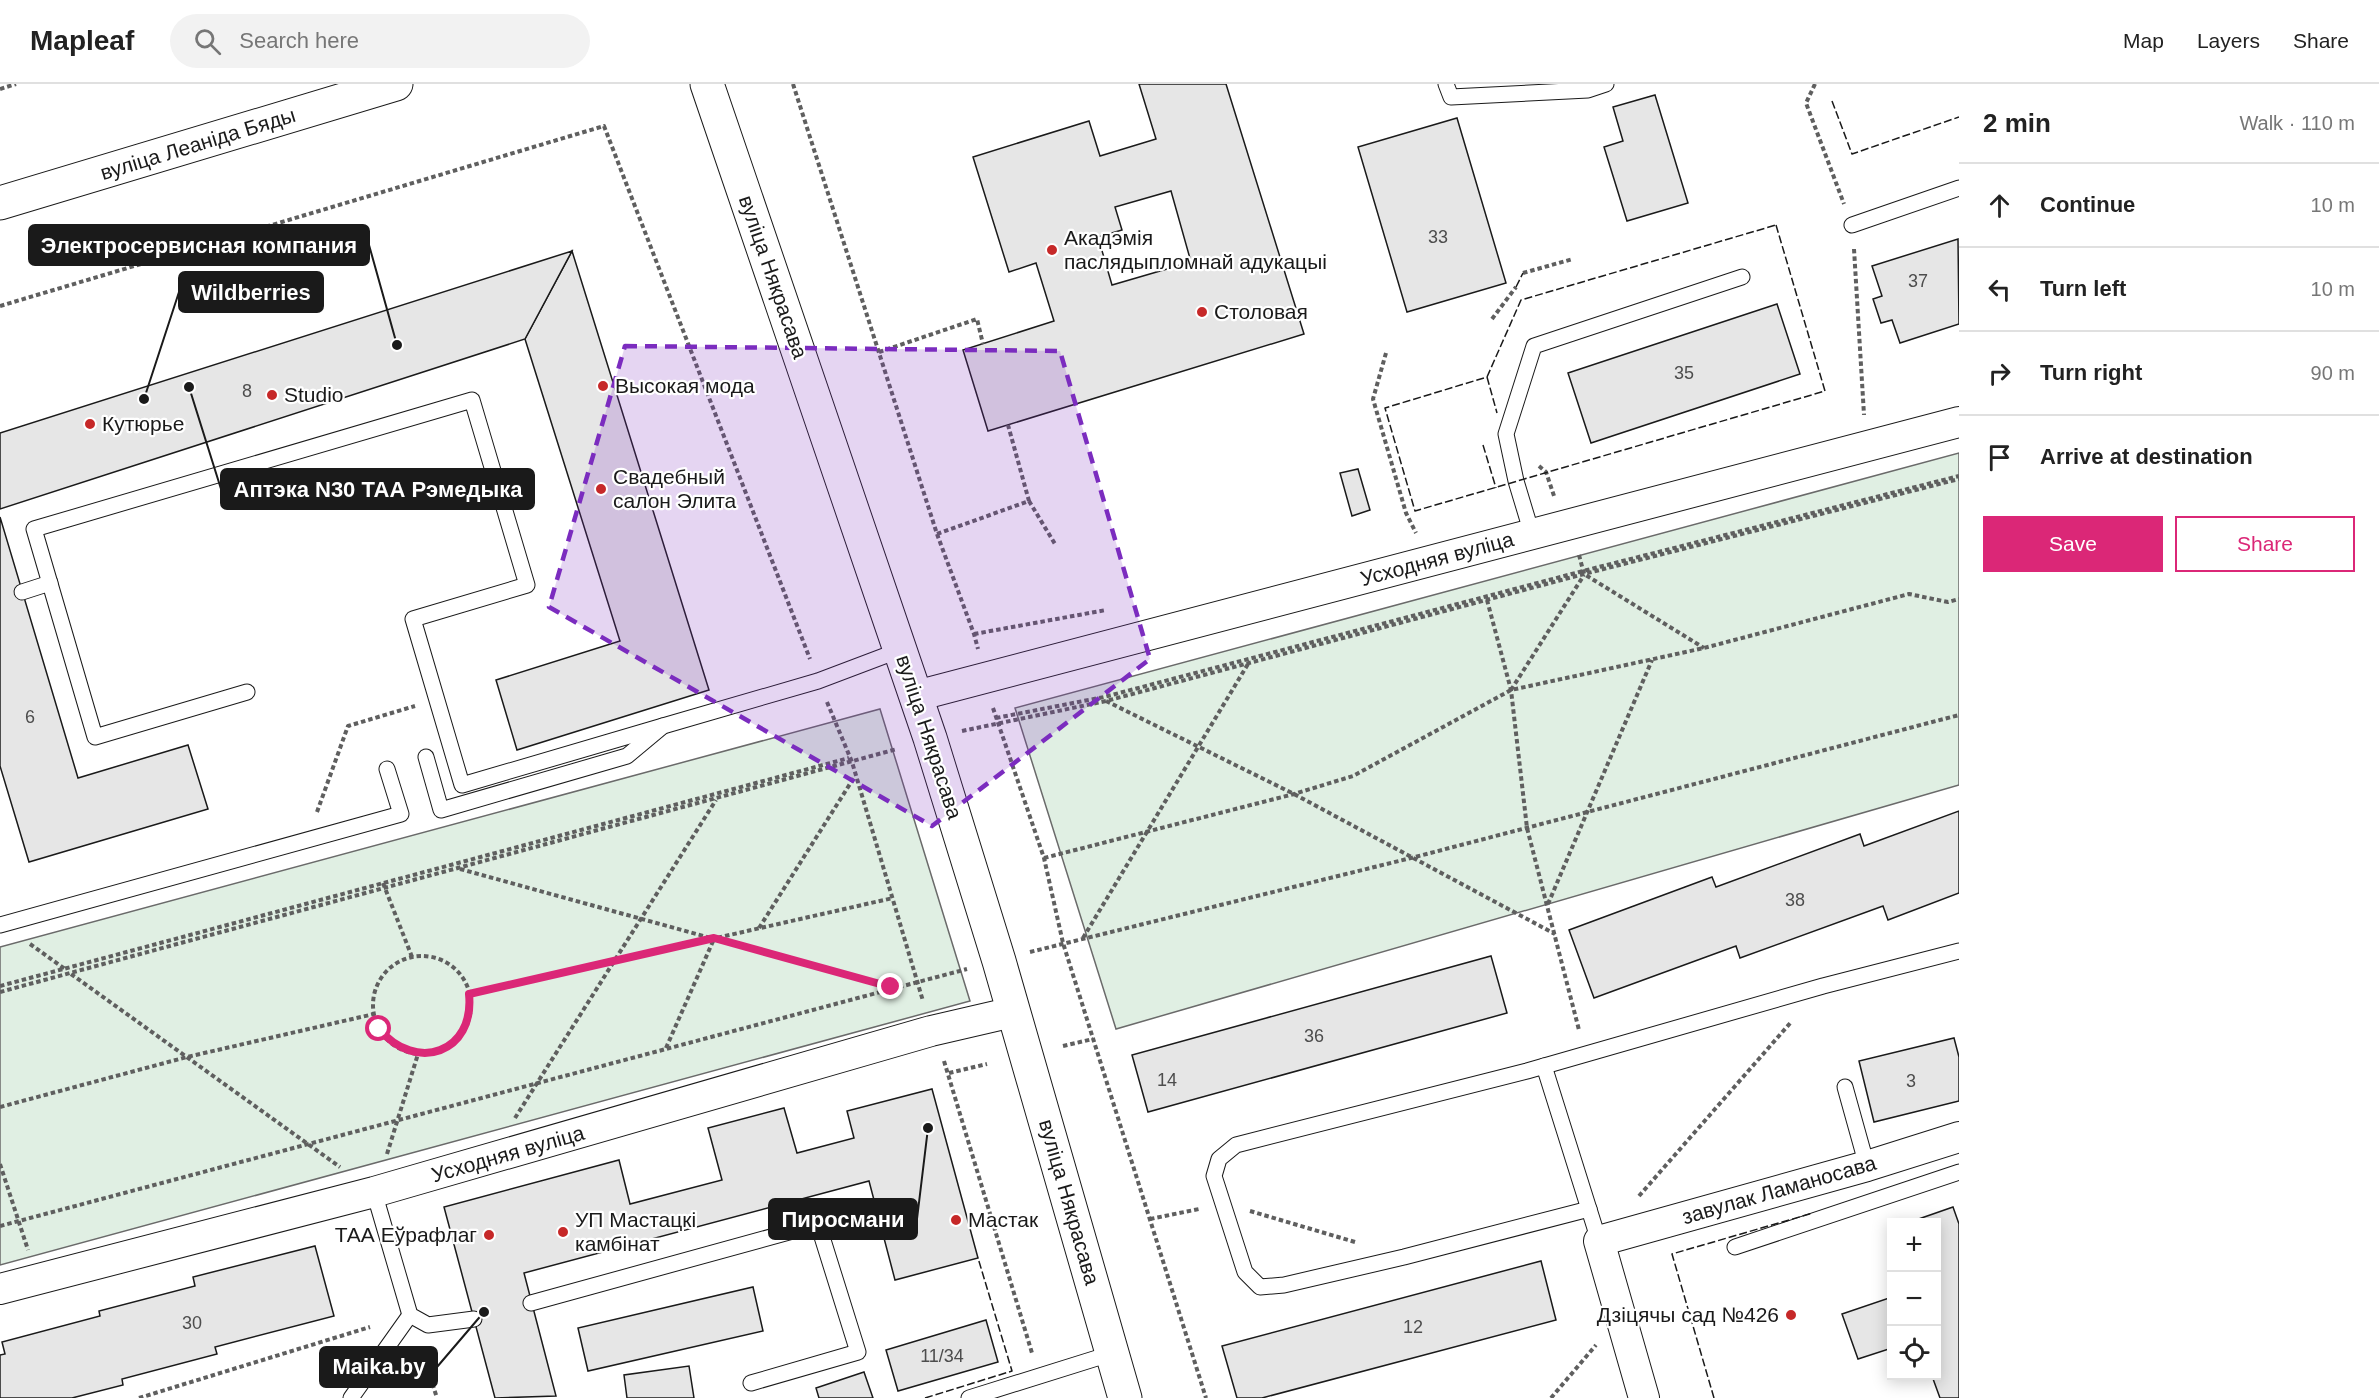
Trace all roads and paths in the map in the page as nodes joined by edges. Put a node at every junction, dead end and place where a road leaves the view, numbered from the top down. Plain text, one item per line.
1 (16, 84) edge
2 (396, 84) edge
3 (706, 84) edge
4 (793, 84) edge
5 (1446, 84) edge
6 (1606, 84) edge
7 (1815, 84) edge
8 (0, 89) edge
9 (1959, 188) edge
10 (0, 203) edge
11 (1852, 225) junction
12 (1573, 259) dead end
13 (1523, 273) dead end
14 (1742, 278) dead end
15 (1516, 287) dead end
16 (0, 306) edge
17 (1492, 319) dead end
18 (983, 344) dead end
19 (879, 352) junction
20 (1386, 353) dead end
21 (1864, 419) dead end
22 (1959, 422) edge
23 (1008, 425) dead end
24 (1959, 477) edge
25 (1029, 501) junction
26 (1417, 533) dead end
27 (937, 534) junction
28 (1532, 534) junction
29 (1055, 544) dead end
30 (1584, 574) junction
31 (50, 583) junction
32 (22, 592) dead end
33 (1959, 599) edge
34 (1487, 600) junction
35 (1704, 648) junction
36 (900, 650) junction
37 (1652, 660) junction
38 (1248, 663) junction
39 (984, 677) junction
40 (818, 681) junction
41 (1511, 690) junction
42 (247, 692) dead end
43 (916, 696) junction
44 (436, 700) junction
45 (1106, 701) junction
46 (1959, 715) edge
47 (996, 720) junction
48 (663, 726) junction
49 (1198, 747) junction
50 (426, 757) dead end
51 (850, 760) junction
52 (387, 770) dead end
53 (855, 776) junction
54 (1294, 794) junction
55 (716, 799) junction
56 (1587, 812) junction
57 (306, 815) dead end
58 (1527, 828) junction
59 (1147, 832) junction
60 (1415, 857) junction
61 (1044, 858) junction
62 (459, 868) junction
63 (383, 883) junction
64 (385, 888) junction
65 (893, 898) junction
66 (1547, 904) junction
67 (641, 919) junction
68 (2, 925) edge
69 (759, 928) junction
70 (1555, 934) junction
71 (714, 938) junction
72 (1083, 938) junction
73 (1063, 943) junction
74 (1959, 951) edge
75 (412, 957) junction
76 (614, 961) junction
77 (64, 969) junction
78 (70, 974) junction
79 (918, 981) junction
80 (0, 986) edge
81 (1823, 986) junction
82 (891, 987) junction
83 (0, 992) edge
84 (469, 994) junction
85 (1013, 1012) junction
86 (374, 1014) junction
87 (1589, 1027) dead end
88 (931, 1031) junction
89 (1094, 1039) junction
90 (1063, 1046) dead end
91 (666, 1048) junction
92 (418, 1054) junction
93 (187, 1057) junction
94 (987, 1064) dead end
95 (1544, 1066) junction
96 (949, 1073) junction
97 (537, 1083) junction
98 (1845, 1087) dead end
99 (0, 1107) edge
100 (397, 1120) junction
101 (1959, 1137) edge
102 (308, 1144) junction
103 (488, 1160) junction
104 (0, 1164) edge
105 (1867, 1166) junction
106 (1959, 1172) edge
107 (375, 1192) junction
108 (1637, 1197) dead end
109 (1224, 1203) junction
110 (1589, 1209) junction
111 (1150, 1220) junction
112 (19, 1221) junction
113 (0, 1227) edge
114 (1599, 1241) junction
115 (1735, 1246) dead end
116 (1404, 1257) junction
117 (38, 1279) junction
118 (0, 1289) edge
119 (531, 1303) dead end
120 (410, 1314) junction
121 (1620, 1317) junction
122 (474, 1319) dead end
123 (1113, 1353) junction
124 (1039, 1376) junction
125 (751, 1383) dead end
126 (139, 1398) edge
127 (351, 1398) edge
128 (437, 1398) edge
129 (969, 1398) edge
130 (1125, 1398) edge
131 (1206, 1398) edge
132 (1551, 1398) edge
133 (1644, 1398) edge

1 - 8 path
2 - 10 main road, вуліца Леаніда Бяды
3 - 36 main road, вуліца Някрасава
4 - 19 path
5 - 6 lane
7 - 11 path
9 - 11 lane
11 - 21 path
12 - 13 path
14 - 28 lane
15 - 17 path
16 - 40 path
18 - 19 path
19 - 27 path
20 - 26 path
22 - 28 street, Усходняя вуліца
23 - 25 path
24 - 30 path
24 - 47 path
25 - 27 path
25 - 29 path
27 - 39 path
28 - 39 street, Усходняя вуліца
30 - 34 path
30 - 35 path
30 - 41 path
31 - 32 lane
31 - 42 lane
31 - 44 lane
33 - 35 path
34 - 38 path
34 - 41 path
35 - 37 path
36 - 40 lane
36 - 43 main road, вуліца Някрасава
37 - 41 path
37 - 56 path
38 - 45 path
38 - 49 path
39 - 43 street, Усходняя вуліца
39 - 47 path
40 - 48 lane
40 - 51 path
41 - 54 path
41 - 58 path
43 - 85 main road, вуліца Някрасава
44 - 48 lane
44 - 57 path
45 - 47 path
45 - 49 path
46 - 56 path
47 - 61 path
48 - 50 lane
49 - 54 path
49 - 59 path
51 - 53 path
51 - 55 path
51 - 63 path
52 - 68 lane
53 - 65 path
53 - 69 path
54 - 59 path
54 - 60 path
55 - 62 path
55 - 67 path
56 - 58 path
56 - 66 path
58 - 60 path
58 - 66 path
59 - 61 path
59 - 72 path
60 - 70 path
60 - 72 path
61 - 73 path
62 - 64 path
62 - 67 path
63 - 64 path
63 - 77 path
64 - 75 path
64 - 78 path
65 - 69 path
65 - 79 path
66 - 70 path
67 - 71 path
67 - 76 path
68 - 77 path
69 - 71 path
70 - 87 path
71 - 76 path
71 - 82 path
71 - 91 path
72 - 73 path
73 - 89 path
74 - 81 lane
75 - 84 path
75 - 86 path
76 - 84 path
76 - 97 path
77 - 78 path
77 - 80 path
78 - 83 path
78 - 93 path
79 - 82 path
79 - 88 path
81 - 95 lane
81 - 108 path
82 - 91 path
84 - 92 path
85 - 88 street, Усходняя вуліца
85 - 123 main road, вуліца Някрасава
86 - 92 path
86 - 93 path
88 - 96 path
88 - 103 street, Усходняя вуліца
89 - 90 path
89 - 111 path
91 - 97 path
92 - 100 path
93 - 99 path
93 - 102 path
94 - 96 path
95 - 109 lane
95 - 110 lane
96 - 124 path
97 - 100 path
97 - 103 path
98 - 105 lane
100 - 102 path
100 - 107 path
101 - 105 street, завулак Ламаносава
102 - 107 path
102 - 112 path
103 - 107 street, Усходняя вуліца
104 - 112 path
105 - 114 street, завулак Ламаносава
106 - 115 lane
107 - 117 street, Усходняя вуліца
107 - 120 lane
109 - 111 path
109 - 116 path
109 - 116 lane
110 - 114 lane
110 - 116 lane
111 - 131 path
112 - 113 path
112 - 117 path
114 - 121 street
117 - 118 street, Усходняя вуліца
119 - 125 lane
120 - 122 lane
120 - 126 path
120 - 127 lane
120 - 128 path
121 - 132 path
121 - 133 street
123 - 124 lane
123 - 130 main road, вуліца Някрасава
124 - 129 lane

